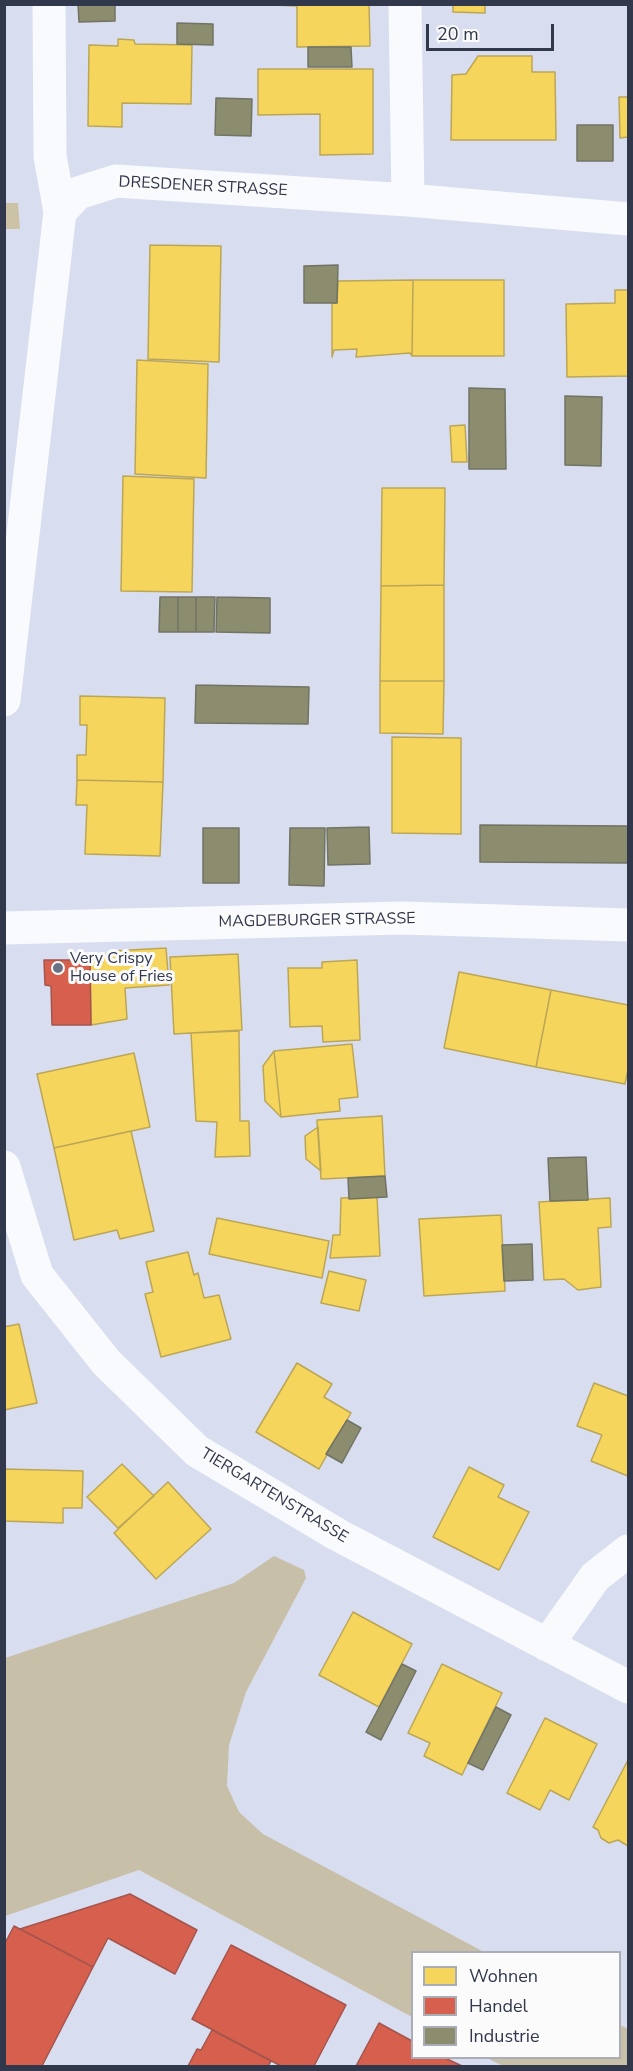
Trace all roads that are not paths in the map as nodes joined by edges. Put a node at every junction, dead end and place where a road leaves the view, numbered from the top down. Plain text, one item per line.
1 (49, 4) edge
2 (405, 4) edge
3 (408, 200) junction
4 (60, 212) junction
5 (628, 219) edge
6 (4, 700) edge
7 (628, 925) edge
8 (4, 928) edge
9 (4, 1167) edge
10 (628, 1551) edge
11 (547, 1645) junction
12 (628, 1687) edge

1 - 4 street
2 - 3 street
3 - 4 street, DRESDENER STRASSE
3 - 5 street, DRESDENER STRASSE
4 - 6 street
7 - 8 street, MAGDEBURGER STRASSE
9 - 11 street, TIERGARTENSTRASSE
10 - 11 street
11 - 12 street, TIERGARTENSTRASSE

